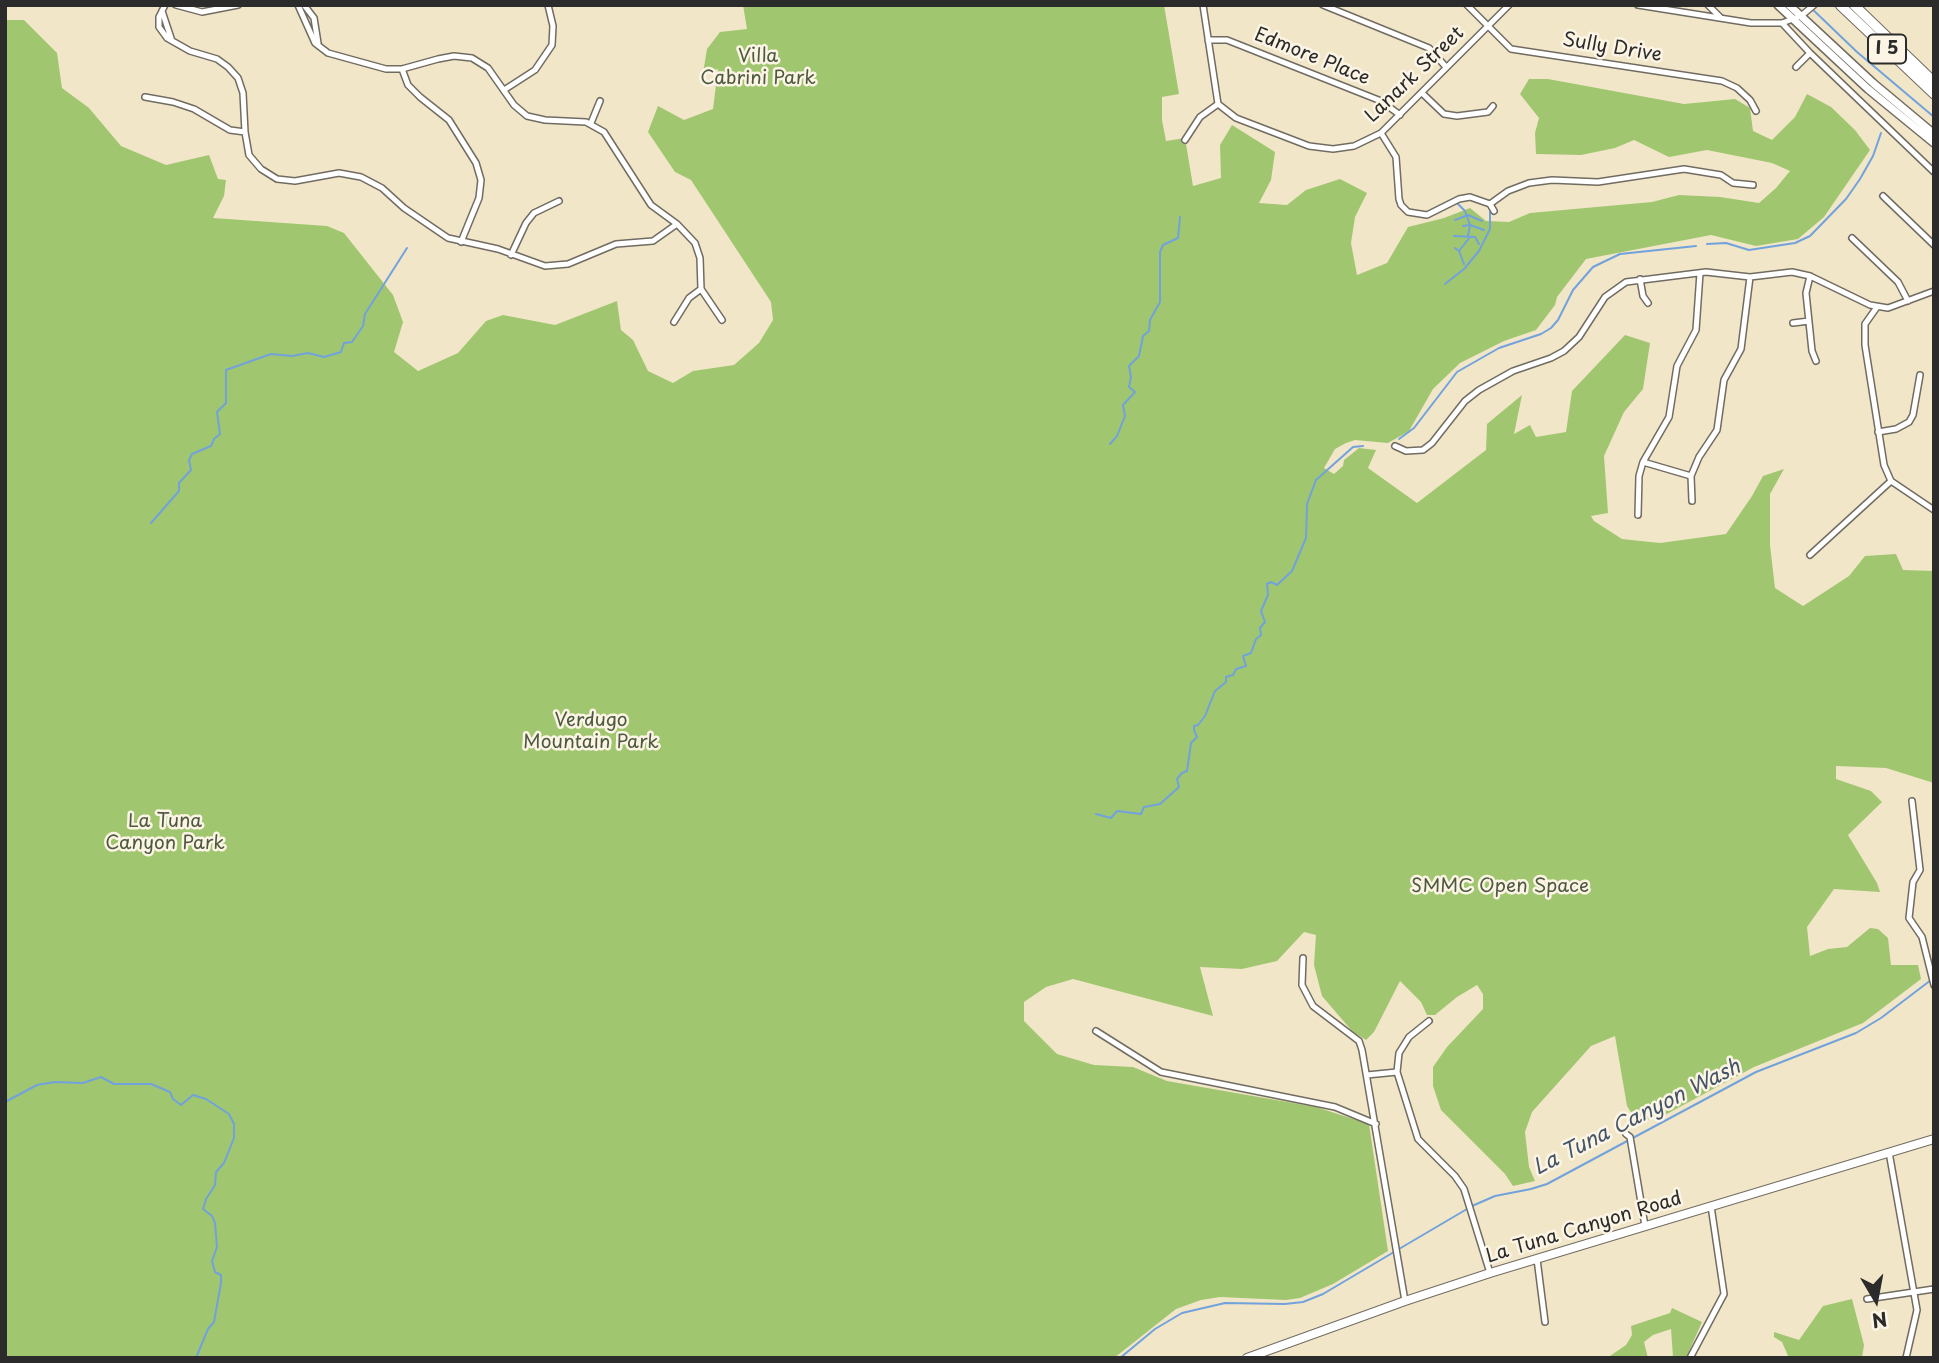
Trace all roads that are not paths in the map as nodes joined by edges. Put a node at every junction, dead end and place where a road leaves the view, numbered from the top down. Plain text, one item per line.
1 (176, 5) edge
2 (238, 5) edge
3 (298, 5) edge
4 (304, 5) edge
5 (548, 5) edge
6 (1203, 5) edge
7 (1323, 5) edge
8 (1467, 5) edge
9 (1509, 5) edge
10 (1638, 5) edge
11 (1708, 5) edge
12 (1777, 5) edge
13 (1789, 5) edge
14 (1814, 5) edge
15 (1840, 5) edge
16 (1848, 5) edge
17 (1854, 5) edge
18 (1862, 5) edge
19 (226, 7) edge
20 (164, 8) edge
21 (1803, 14) junction
22 (1720, 18) junction
23 (1793, 20) junction
24 (1782, 23) junction
25 (1489, 25) junction
26 (1208, 40) junction
27 (319, 48) junction
28 (1810, 53) junction
29 (1446, 67) junction
30 (1796, 67) dead end
31 (402, 69) junction
32 (1934, 76) edge
33 (1934, 85) edge
34 (503, 90) junction
35 (1422, 93) junction
36 (1934, 94) edge
37 (145, 97) dead end
38 (600, 101) dead end
39 (1219, 104) junction
40 (1493, 106) dead end
41 (1756, 111) dead end
42 (1400, 115) junction
43 (591, 123) junction
44 (245, 132) junction
45 (1381, 133) junction
46 (1934, 134) edge
47 (1185, 140) dead end
48 (1934, 143) edge
49 (1934, 172) edge
50 (1753, 184) dead end
51 (1883, 196) dead end
52 (559, 201) dead end
53 (1490, 204) junction
54 (1494, 211) dead end
55 (677, 224) junction
56 (1852, 238) dead end
57 (461, 242) junction
58 (1934, 245) edge
59 (511, 255) junction
60 (1700, 272) junction
61 (1810, 275) junction
62 (1749, 276) junction
63 (1640, 279) junction
64 (701, 289) junction
65 (1934, 291) edge
66 (1908, 301) junction
67 (1648, 303) dead end
68 (1877, 307) junction
69 (722, 320) dead end
70 (1809, 321) junction
71 (674, 322) dead end
72 (1793, 323) dead end
73 (1816, 361) dead end
74 (1920, 375) dead end
75 (1878, 432) junction
76 (1395, 446) dead end
77 (1643, 462) junction
78 (1691, 476) junction
79 (1891, 481) junction
80 (1692, 501) dead end
81 (1934, 510) edge
82 (1638, 515) dead end
83 (1810, 555) dead end
84 (1912, 801) dead end
85 (1303, 958) dead end
86 (1932, 978) edge
87 (1429, 1021) dead end
88 (1096, 1031) dead end
89 (1397, 1072) junction
90 (1367, 1075) junction
91 (1376, 1124) junction
92 (1629, 1138) dead end
93 (1934, 1139) edge
94 (1889, 1152) junction
95 (1711, 1206) junction
96 (1645, 1226) junction
97 (1537, 1259) junction
98 (1490, 1273) junction
99 (1934, 1289) edge
100 (1914, 1291) junction
101 (1867, 1299) dead end
102 (1405, 1301) junction
103 (1545, 1322) dead end
104 (1247, 1358) edge
105 (1690, 1358) edge
106 (1906, 1358) edge

1 - 19 street
2 - 19 street
3 - 27 street
4 - 27 street
5 - 34 street
6 - 26 street
7 - 29 street
8 - 25 street, Sully Drive
9 - 25 street, Lanark Street
10 - 22 street
11 - 22 street
12 - 23 main road
13 - 21 main road
14 - 21 street
15 - 36 highway, I 5
16 - 33 highway
17 - 33 highway
18 - 32 highway, I 5
20 - 44 street
21 - 23 street
21 - 46 main road
22 - 24 street
23 - 24 street
23 - 48 main road
24 - 28 street
25 - 29 street, Lanark Street
25 - 41 street, Sully Drive
26 - 39 street
26 - 42 street, Edmore Place
27 - 31 street
28 - 30 street
28 - 49 street
29 - 35 street, Lanark Street
31 - 34 street
31 - 57 street
34 - 43 street
35 - 40 street
35 - 42 street, Lanark Street
37 - 44 street
38 - 43 street
39 - 45 street, Lanark Street
39 - 47 street
42 - 45 street, Lanark Street
43 - 55 street
44 - 57 street
45 - 53 street
50 - 53 street
51 - 58 street
52 - 59 street
53 - 54 street
55 - 59 street
55 - 64 street
56 - 66 street
57 - 59 street
60 - 62 street
60 - 63 street
60 - 77 street
61 - 62 street
61 - 68 street
61 - 70 street
62 - 78 street
63 - 67 street
63 - 76 street
64 - 69 street
64 - 71 street
65 - 66 street
66 - 68 street
68 - 75 street
70 - 72 street
70 - 73 street
74 - 75 street
75 - 79 street
77 - 78 street
77 - 82 street
78 - 80 street
79 - 81 street
79 - 83 street
84 - 86 street
85 - 90 street
87 - 89 street
88 - 91 street
89 - 90 street
89 - 98 street
90 - 91 street
91 - 102 street
92 - 96 street
93 - 94 main road, La Tuna Canyon Road
94 - 95 main road, La Tuna Canyon Road
94 - 100 street
95 - 96 main road, La Tuna Canyon Road
95 - 105 street
96 - 97 main road, La Tuna Canyon Road
97 - 98 main road, La Tuna Canyon Road
97 - 103 street
98 - 102 main road, La Tuna Canyon Road
99 - 100 street
100 - 101 street
100 - 106 street
102 - 104 main road, La Tuna Canyon Road

